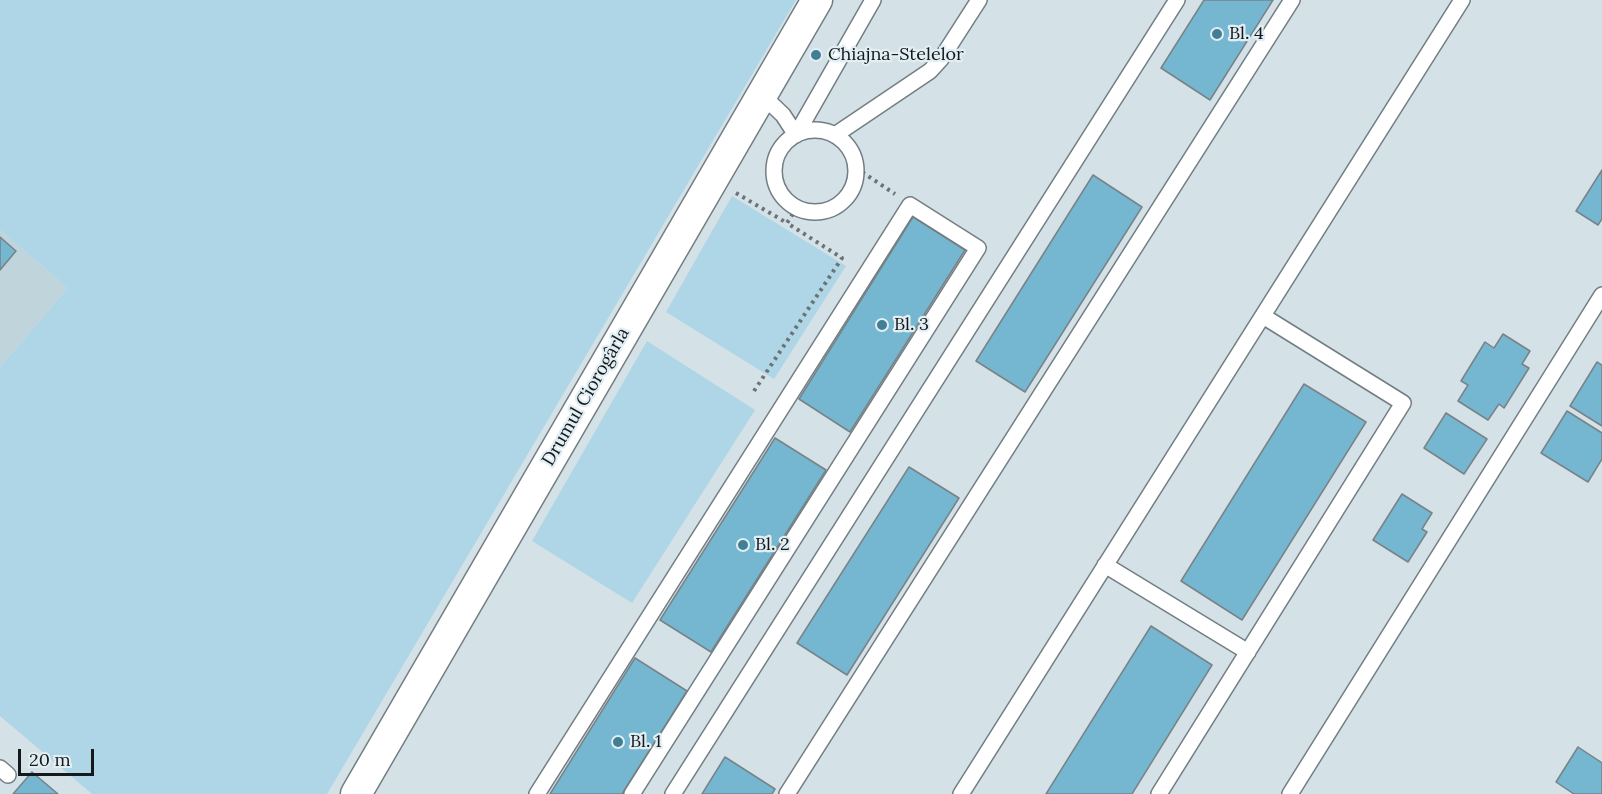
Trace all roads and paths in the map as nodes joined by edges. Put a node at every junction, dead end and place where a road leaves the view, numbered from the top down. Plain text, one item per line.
1 (817, 0) edge
2 (873, 0) edge
3 (979, 0) edge
4 (1177, 0) edge
5 (1292, 0) edge
6 (1462, 0) edge
7 (762, 94) junction
8 (796, 135) junction
9 (835, 135) junction
10 (856, 168) junction
11 (713, 179) junction
12 (910, 205) junction
13 (796, 207) junction
14 (787, 223) junction
15 (1602, 295) edge
16 (1263, 316) junction
17 (754, 391) dead end
18 (1105, 565) junction
19 (1248, 652) junction
20 (356, 794) edge
21 (537, 794) edge
22 (632, 794) edge
23 (673, 794) edge
24 (787, 794) edge
25 (961, 794) edge
26 (1159, 794) edge
27 (1290, 794) edge

1 - 7 street, Drumul Ciorogârla
2 - 8 lane
3 - 9 lane
4 - 23 lane
5 - 24 lane
6 - 16 lane
7 - 8 lane
7 - 11 street, Drumul Ciorogârla
8 - 9 lane
8 - 13 lane
9 - 10 lane
10 - 12 path
10 - 13 lane
11 - 14 path
11 - 20 street, Drumul Ciorogârla
12 - 21 lane
12 - 22 lane
13 - 14 path
14 - 17 path
15 - 27 lane
16 - 18 lane
16 - 19 lane
18 - 19 lane
18 - 25 lane
19 - 26 lane

